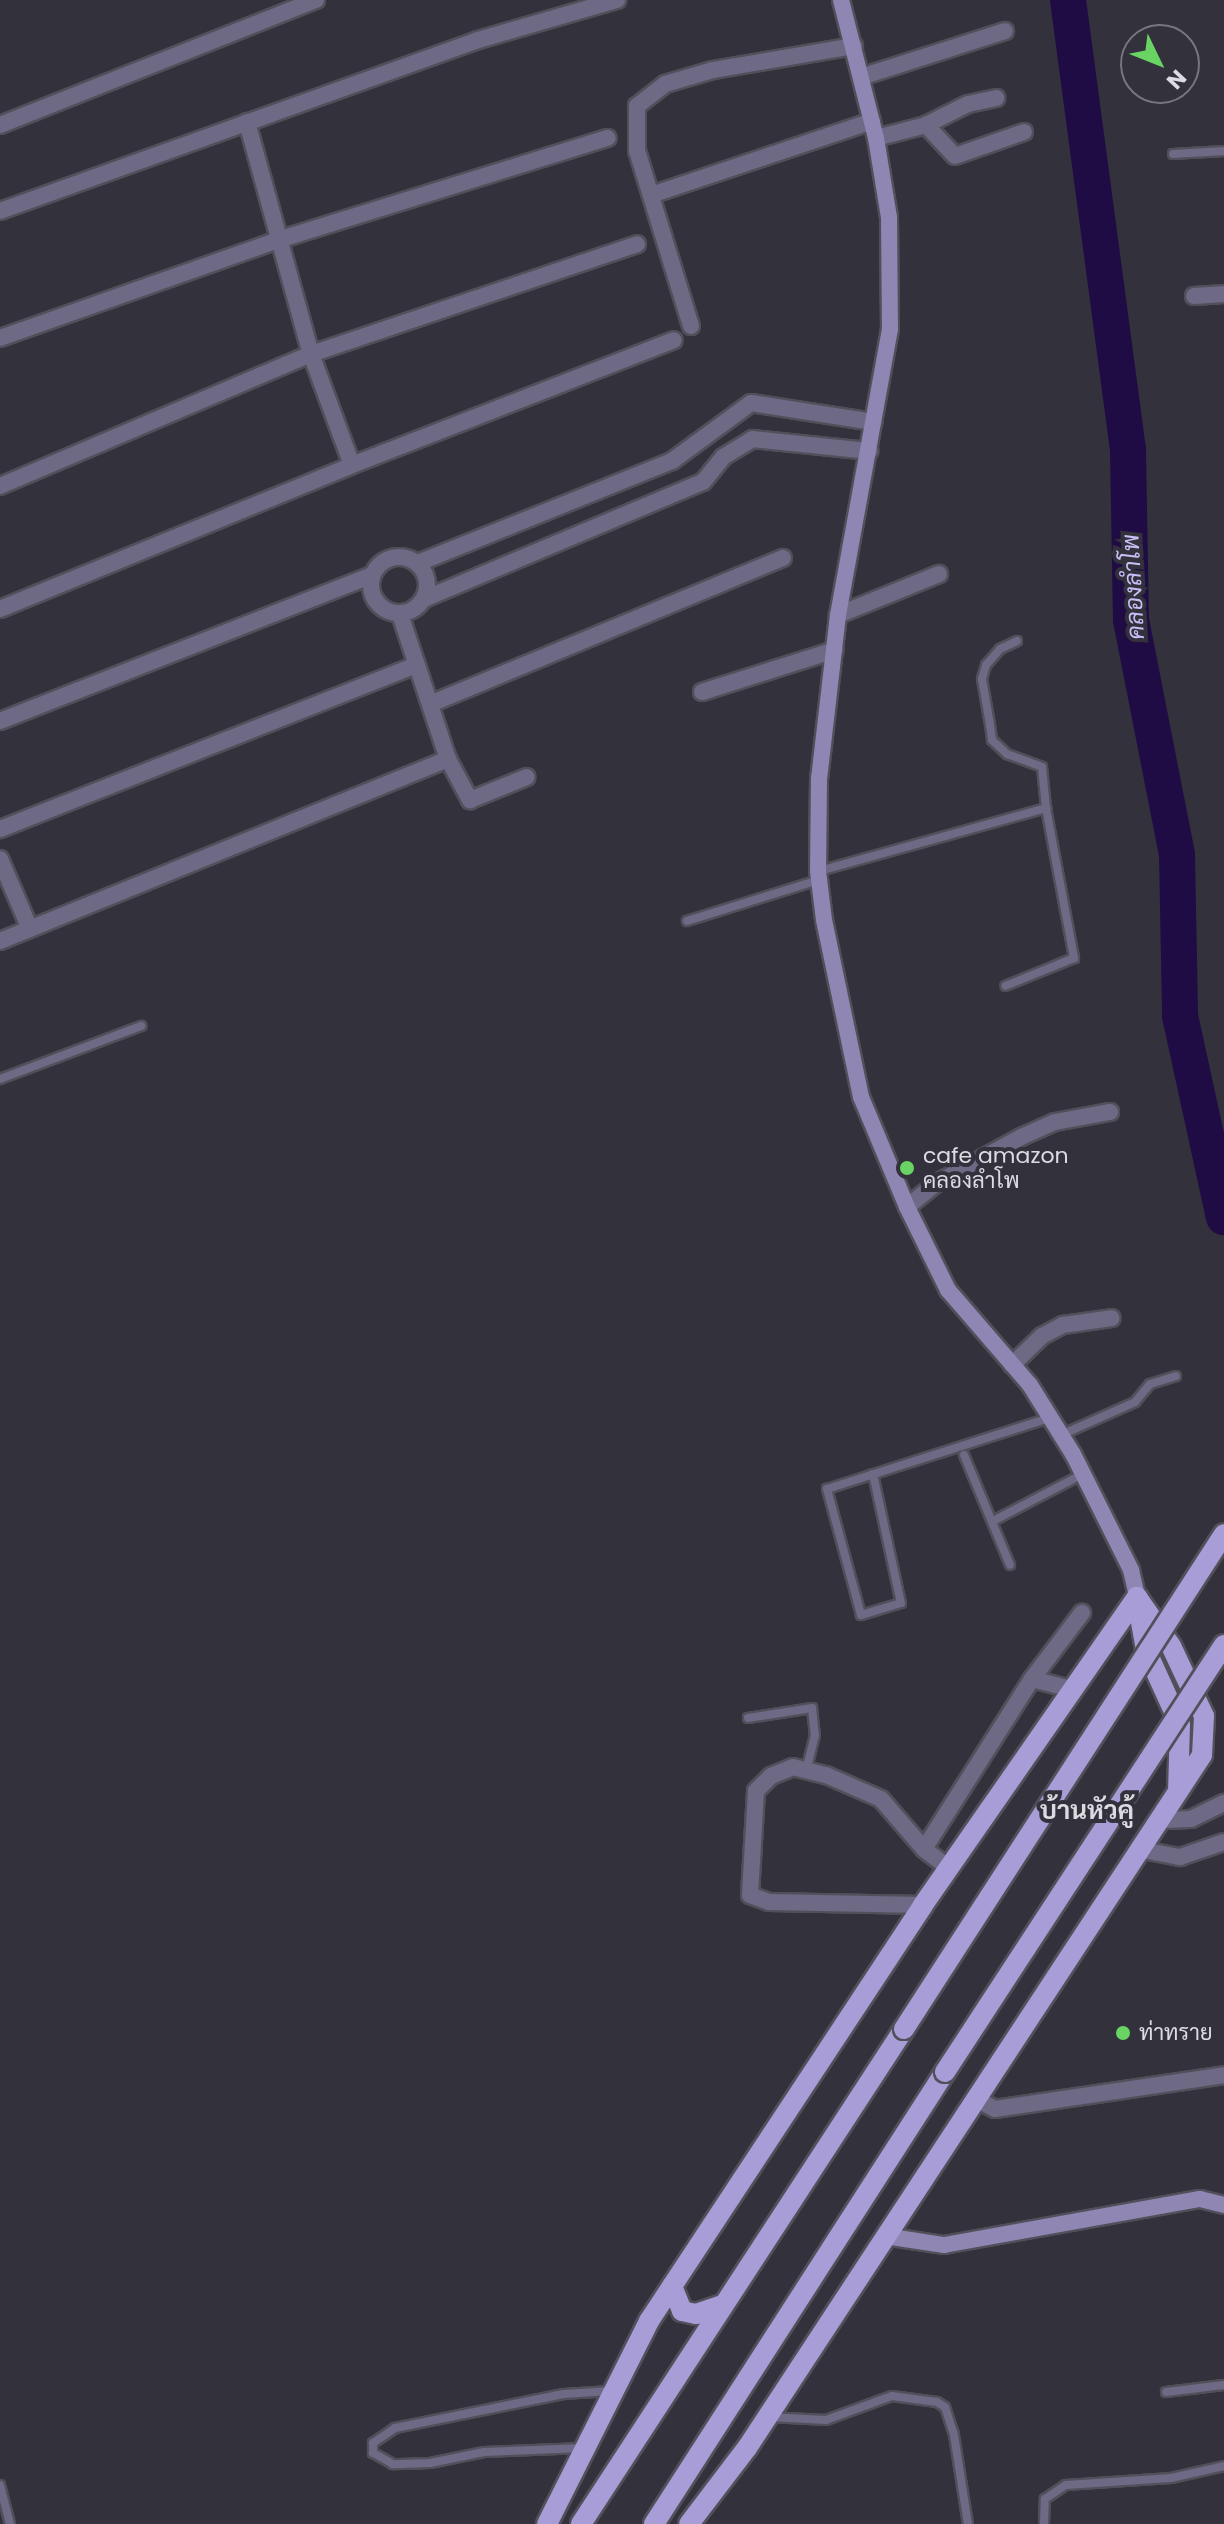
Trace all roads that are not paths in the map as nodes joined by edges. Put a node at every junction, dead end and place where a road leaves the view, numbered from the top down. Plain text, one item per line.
1 (316, 0) edge
2 (617, 0) edge
3 (841, 0) edge
4 (1005, 31) dead end
5 (854, 46) junction
6 (861, 77) junction
7 (996, 98) dead end
8 (247, 122) junction
9 (0, 125) edge
10 (926, 125) junction
11 (874, 129) junction
12 (1024, 132) dead end
13 (608, 138) dead end
14 (1224, 151) edge
15 (1173, 154) dead end
16 (651, 195) junction
17 (0, 211) edge
18 (278, 240) junction
19 (637, 244) dead end
20 (1224, 294) edge
21 (1194, 296) dead end
22 (691, 326) dead end
23 (0, 338) edge
24 (674, 340) dead end
25 (311, 354) junction
26 (874, 422) junction
27 (869, 451) junction
28 (352, 465) junction
29 (0, 486) edge
30 (783, 558) dead end
31 (418, 563) junction
32 (939, 574) dead end
33 (372, 575) junction
34 (424, 599) junction
35 (0, 609) edge
36 (400, 614) junction
37 (838, 615) junction
38 (1017, 641) dead end
39 (835, 650) junction
40 (417, 665) junction
41 (702, 692) dead end
42 (430, 704) junction
43 (0, 721) edge
44 (448, 759) junction
45 (527, 777) dead end
46 (1046, 808) junction
47 (0, 829) edge
48 (0, 859) edge
49 (818, 876) junction
50 (687, 921) dead end
51 (30, 929) junction
52 (0, 941) edge
53 (1005, 986) dead end
54 (141, 1026) dead end
55 (0, 1079) edge
56 (1110, 1112) dead end
57 (907, 1207) junction
58 (1112, 1318) dead end
59 (1012, 1365) junction
60 (1176, 1376) dead end
61 (1050, 1417) junction
62 (1061, 1435) junction
63 (964, 1455) dead end
64 (873, 1474) junction
65 (1084, 1474) junction
66 (993, 1521) junction
67 (1224, 1534) edge
68 (1010, 1565) dead end
69 (1137, 1597) junction
70 (1082, 1613) dead end
71 (1224, 1645) edge
72 (1032, 1679) junction
73 (1071, 1689) junction
74 (748, 1718) dead end
75 (806, 1770) junction
76 (1224, 1803) edge
77 (1163, 1820) junction
78 (1224, 1842) edge
79 (924, 1849) junction
80 (1143, 1850) junction
81 (949, 1868) junction
82 (923, 1905) junction
83 (1224, 2075) edge
84 (978, 2100) junction
85 (1224, 2205) edge
86 (885, 2236) junction
87 (672, 2286) junction
88 (722, 2305) junction
89 (745, 2383) junction
90 (1224, 2385) edge
91 (613, 2391) junction
92 (1166, 2392) dead end
93 (774, 2409) junction
94 (584, 2448) junction
95 (1224, 2466) edge
96 (0, 2485) edge
97 (1044, 2523) edge
98 (10, 2524) edge
99 (547, 2524) edge
100 (581, 2524) edge
101 (654, 2524) edge
102 (689, 2524) edge
103 (968, 2524) edge

1 - 9 street
2 - 8 street
3 - 5 street
4 - 6 street
5 - 6 street
5 - 16 street
6 - 11 street
7 - 10 street
8 - 17 street
8 - 18 street
10 - 11 street
10 - 12 street
11 - 16 street
11 - 26 street
13 - 18 street
14 - 15 lane
16 - 22 street
18 - 23 street
18 - 25 street
19 - 25 street
20 - 21 street
24 - 28 street
25 - 28 street
25 - 29 street
26 - 27 street
26 - 31 street
27 - 34 street
27 - 37 street
28 - 35 street
30 - 42 street
31 - 33 street
31 - 34 street
32 - 37 street
33 - 36 street
33 - 43 street
34 - 36 street
36 - 40 street
37 - 39 street
38 - 46 lane
39 - 41 street
39 - 49 street
40 - 42 street
40 - 47 street
42 - 44 street
44 - 45 street
44 - 51 street
46 - 49 lane
46 - 53 lane
48 - 51 street
49 - 50 lane
49 - 57 street
51 - 52 street
54 - 55 lane
56 - 57 street
57 - 59 street
58 - 59 street
59 - 61 street
60 - 62 lane
61 - 62 street
61 - 64 lane
62 - 65 street
63 - 66 lane
64 - 64 lane
65 - 66 lane
65 - 69 street
66 - 68 lane
67 - 88 main road, bridge
69 - 73 main road
69 - 77 main road
70 - 72 street
71 - 89 main road, bridge
72 - 73 street
72 - 79 street
73 - 81 main road
74 - 75 lane
75 - 79 street
75 - 82 street
76 - 77 street
77 - 80 main road
78 - 80 street
79 - 81 street
80 - 84 main road
81 - 82 main road
82 - 87 main road
83 - 84 street
84 - 86 main road
85 - 86 street
86 - 93 main road
87 - 88 main road
87 - 91 main road
88 - 100 main road
89 - 93 main road
89 - 101 main road
90 - 92 lane
91 - 94 main road
91 - 94 lane
93 - 102 main road
93 - 103 lane
94 - 99 main road
95 - 97 lane
96 - 98 lane

